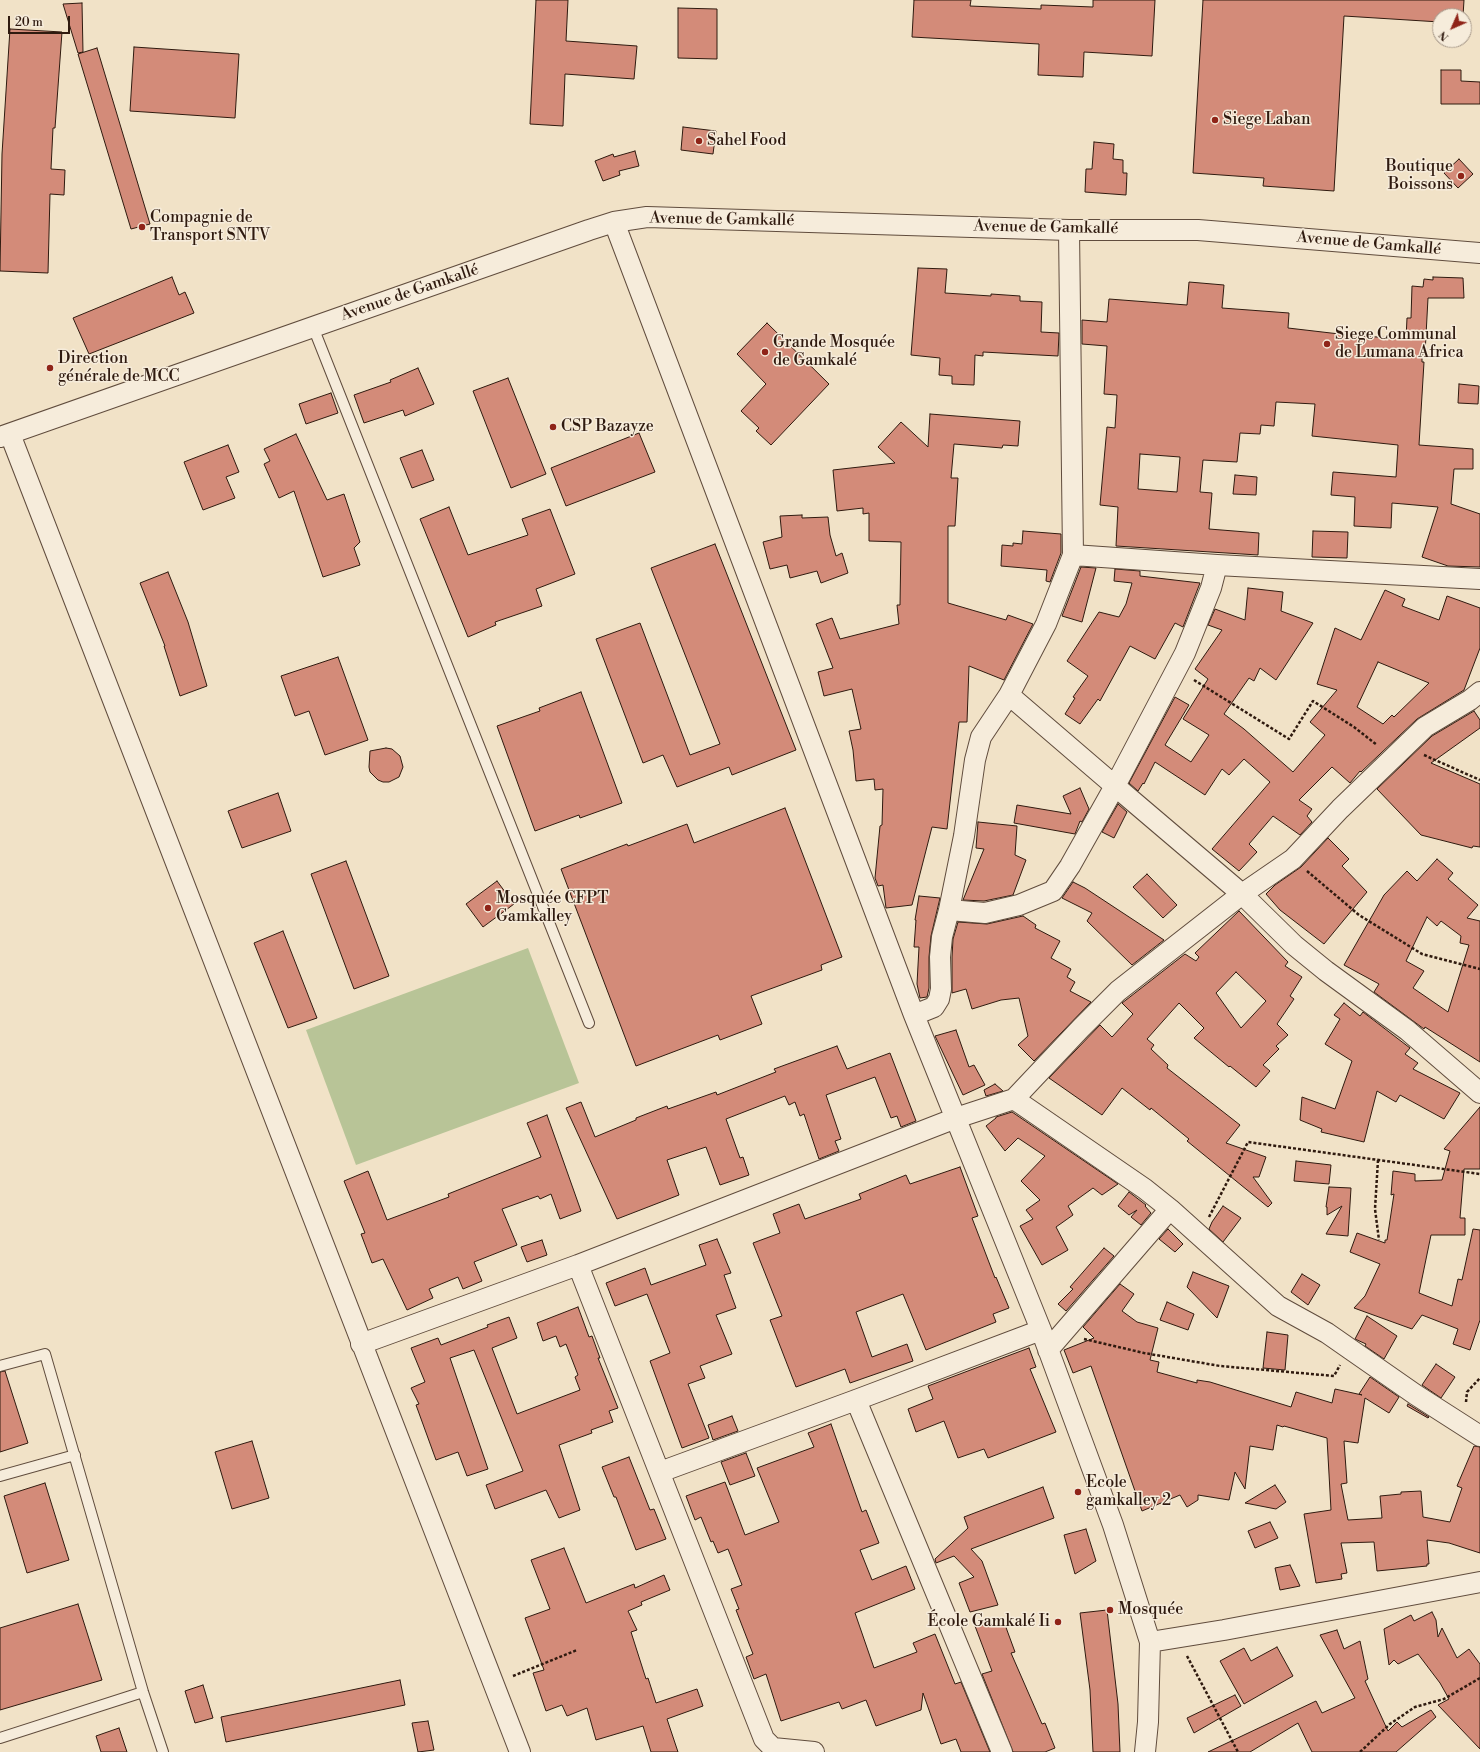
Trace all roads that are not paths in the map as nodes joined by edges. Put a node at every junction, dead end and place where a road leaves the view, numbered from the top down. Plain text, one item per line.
1 (614, 222) junction
2 (1069, 230) junction
3 (1480, 247) edge
4 (1480, 253) edge
5 (313, 327) junction
6 (5, 436) edge
7 (1073, 555) junction
8 (1217, 565) junction
9 (1480, 579) edge
10 (1480, 692) edge
11 (1009, 695) junction
12 (1115, 786) junction
13 (1242, 894) junction
14 (949, 910) junction
15 (914, 1015) junction
16 (589, 1023) dead end
17 (1480, 1092) edge
18 (1014, 1099) junction
19 (956, 1118) junction
20 (1170, 1209) junction
21 (578, 1265) junction
22 (1041, 1330) junction
23 (361, 1344) junction
24 (1048, 1350) junction
25 (0, 1366) edge
26 (856, 1400) junction
27 (1480, 1436) edge
28 (75, 1455) junction
29 (660, 1472) junction
30 (0, 1476) edge
31 (1480, 1582) edge
32 (1150, 1642) junction
33 (143, 1692) junction
34 (0, 1738) edge
35 (163, 1752) edge
36 (520, 1752) edge
37 (814, 1752) edge
38 (1002, 1752) edge
39 (1145, 1752) edge

1 - 2 street, Avenue de Gamkallé
1 - 5 street, Avenue de Gamkallé
1 - 15 street
2 - 4 street, Avenue de Gamkallé
2 - 7 street
3 - 4 street
5 - 6 street, Avenue de Gamkallé
5 - 16 lane
6 - 23 street
7 - 8 street
7 - 11 street
8 - 9 street
8 - 12 street
10 - 13 street
11 - 12 street
11 - 14 street
12 - 13 street
12 - 14 street
13 - 17 street
13 - 18 street
14 - 15 street
15 - 19 street
18 - 19 street
18 - 20 street
19 - 21 street
19 - 22 street
20 - 24 street
20 - 27 street
21 - 23 street
21 - 29 street
22 - 24 street
22 - 26 street
23 - 36 street
24 - 32 street
25 - 28 lane
26 - 29 street
26 - 38 street
28 - 30 lane
28 - 33 lane
29 - 37 street
31 - 32 street
32 - 39 street
33 - 34 lane
33 - 35 lane

